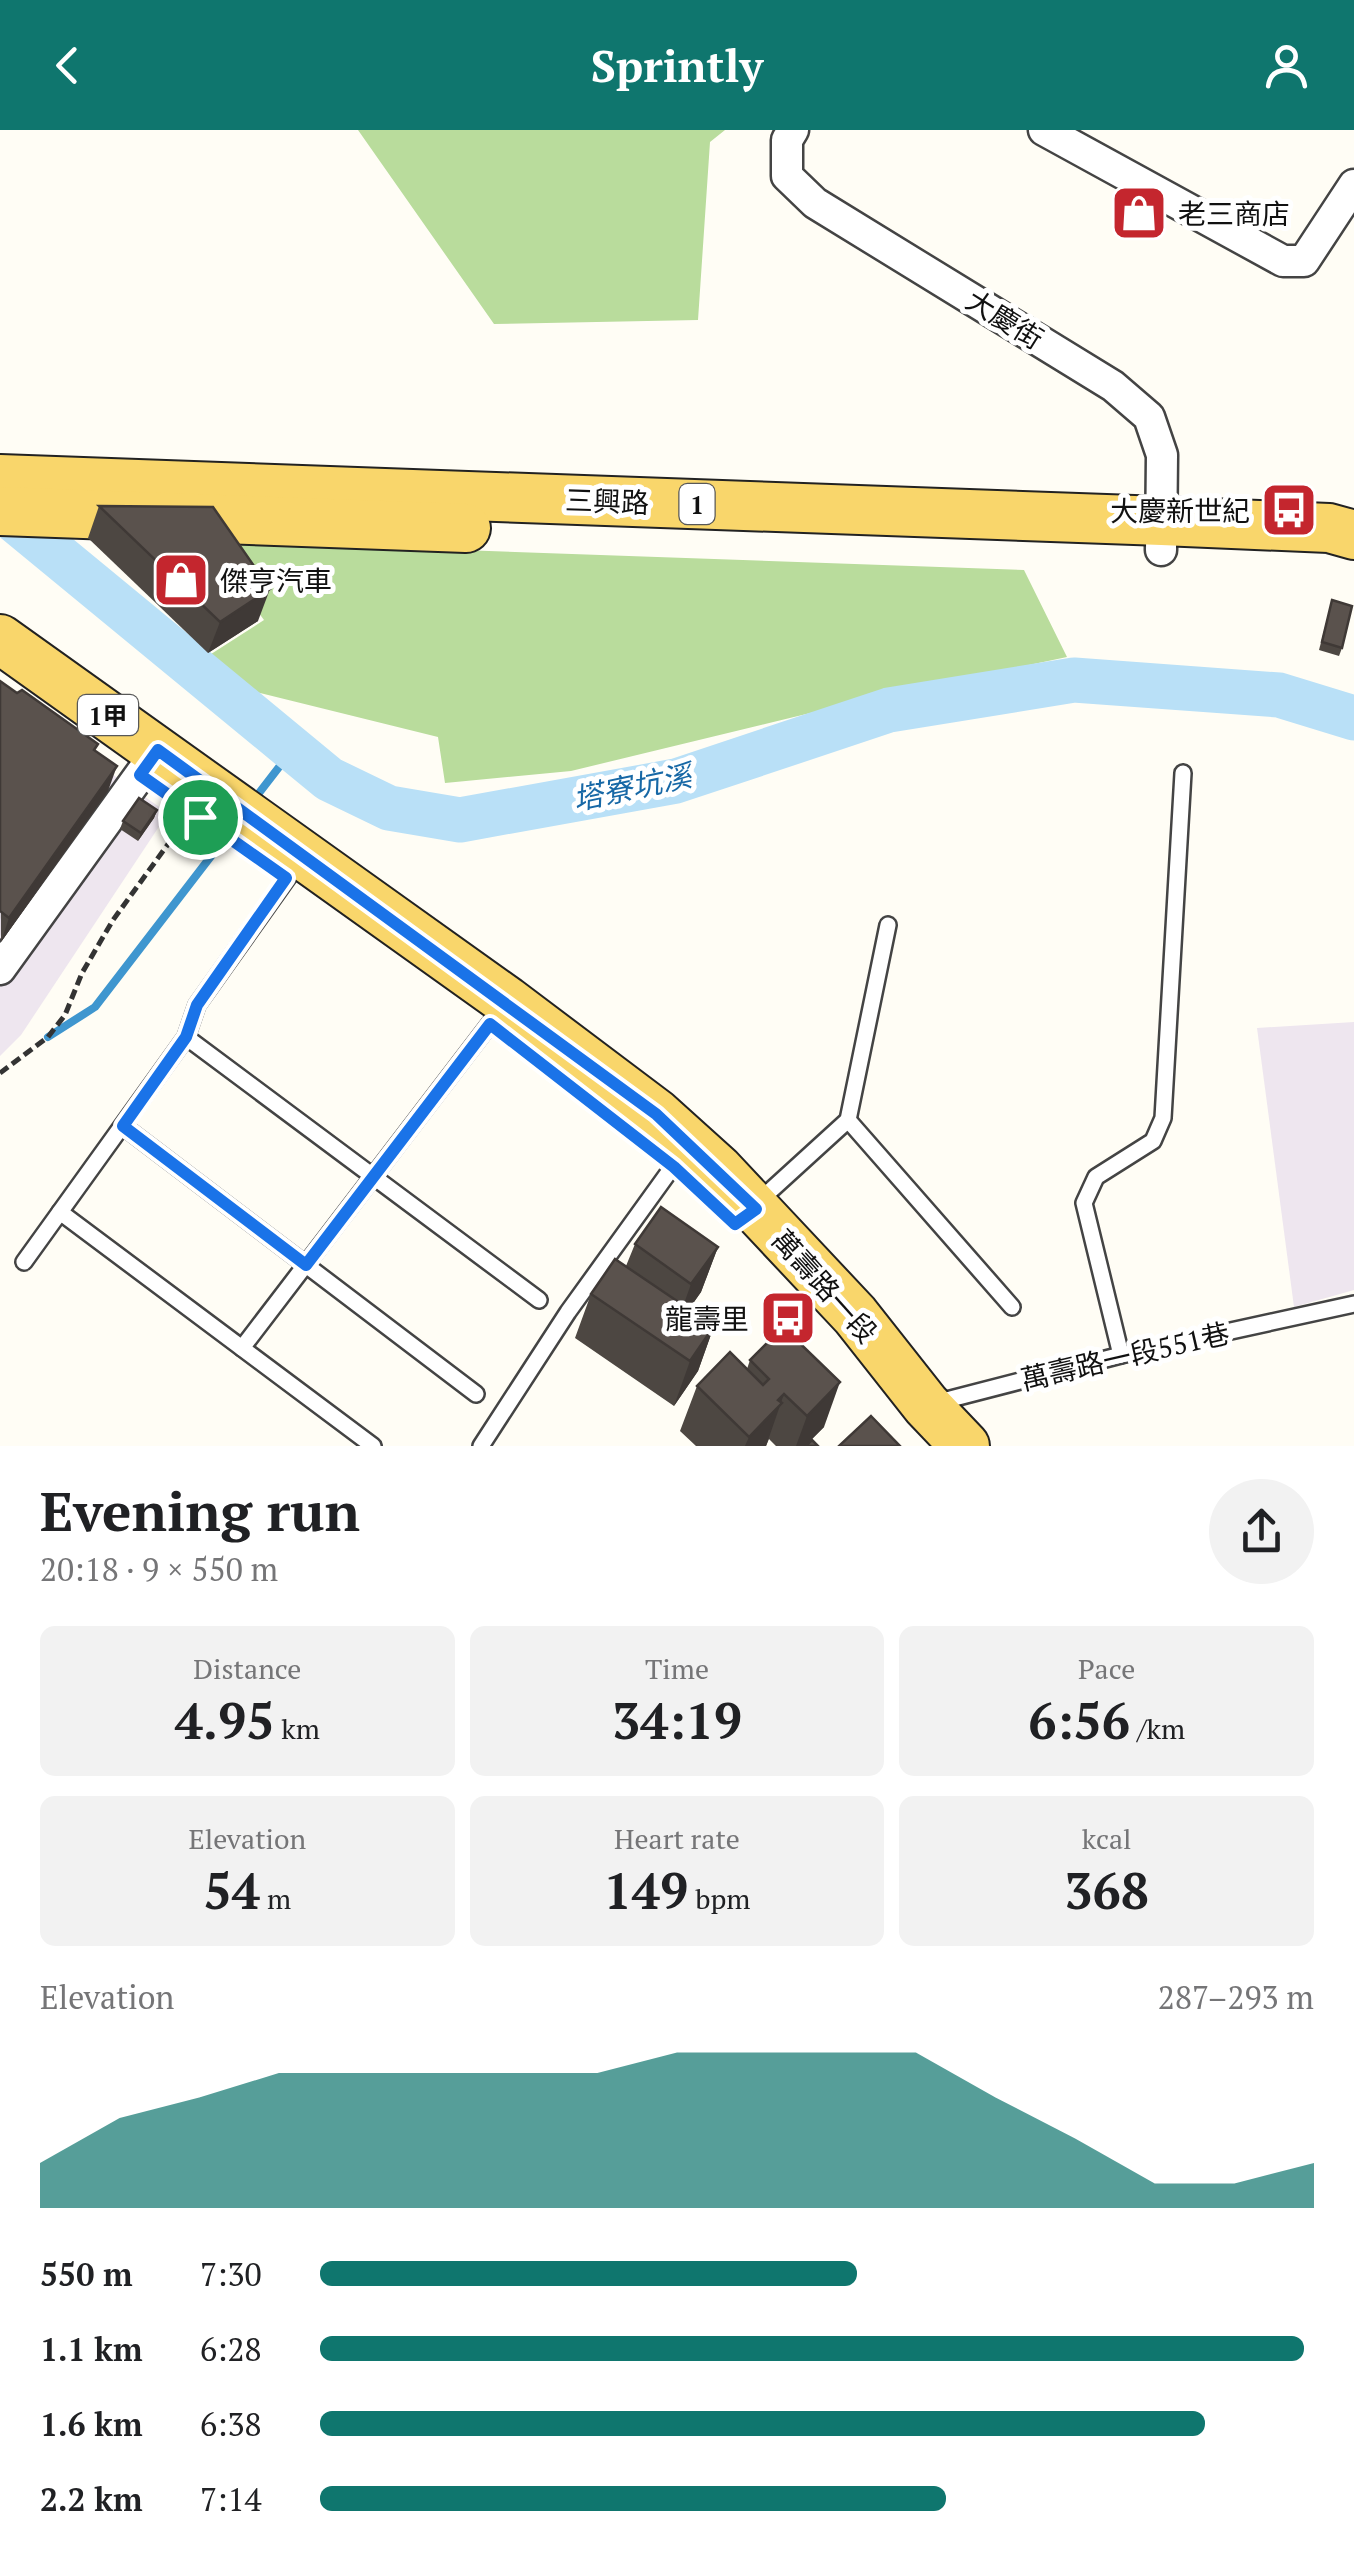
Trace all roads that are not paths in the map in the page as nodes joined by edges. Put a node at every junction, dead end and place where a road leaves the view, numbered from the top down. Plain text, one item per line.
1 (793, 130) edge
2 (1044, 130) edge
3 (1354, 185) edge
4 (21, 497) edge
5 (1162, 535) junction
6 (1354, 535) edge
7 (1354, 564) edge
8 (0, 638) edge
9 (0, 673) edge
10 (149, 763) junction
11 (1184, 773) dead end
12 (279, 855) junction
13 (888, 925) dead end
14 (0, 969) edge
15 (498, 1013) junction
16 (186, 1037) junction
17 (848, 1120) junction
18 (123, 1126) junction
19 (682, 1155) junction
20 (373, 1177) junction
21 (60, 1212) junction
22 (745, 1216) junction
23 (24, 1262) dead end
24 (306, 1265) junction
25 (539, 1300) dead end
26 (1354, 1304) edge
27 (1012, 1308) dead end
28 (242, 1348) junction
29 (1121, 1354) junction
30 (476, 1394) dead end
31 (918, 1425) edge
32 (372, 1446) edge
33 (482, 1446) edge
34 (965, 1446) edge

1 - 5 street, 大慶街
2 - 3 street
4 - 5 main road, 三興路 / 1
5 - 6 main road, 三興路 / 1
5 - 7 main road, 三興路 / 1
8 - 10 main road, 萬壽路一段 / 1甲
9 - 10 main road, 萬壽路一段 / 1甲
10 - 12 main road, 萬壽路一段 / 1甲
10 - 14 street
11 - 29 lane
12 - 15 main road, 萬壽路一段 / 1甲
12 - 16 lane
13 - 17 lane
15 - 19 main road, 萬壽路一段 / 1甲
15 - 20 lane
16 - 18 lane
16 - 20 lane
17 - 22 lane
17 - 27 lane
18 - 21 lane
18 - 24 lane
19 - 22 main road, 萬壽路一段 / 1甲
19 - 33 lane
20 - 24 lane
20 - 25 lane
21 - 23 lane
21 - 28 lane
22 - 31 main road, 萬壽路一段 / 1甲
24 - 28 lane
24 - 30 lane
26 - 29 lane, 萬壽路一段551巷
28 - 32 lane
29 - 31 lane, 萬壽路一段551巷
31 - 34 main road, 萬壽路一段 / 1甲

